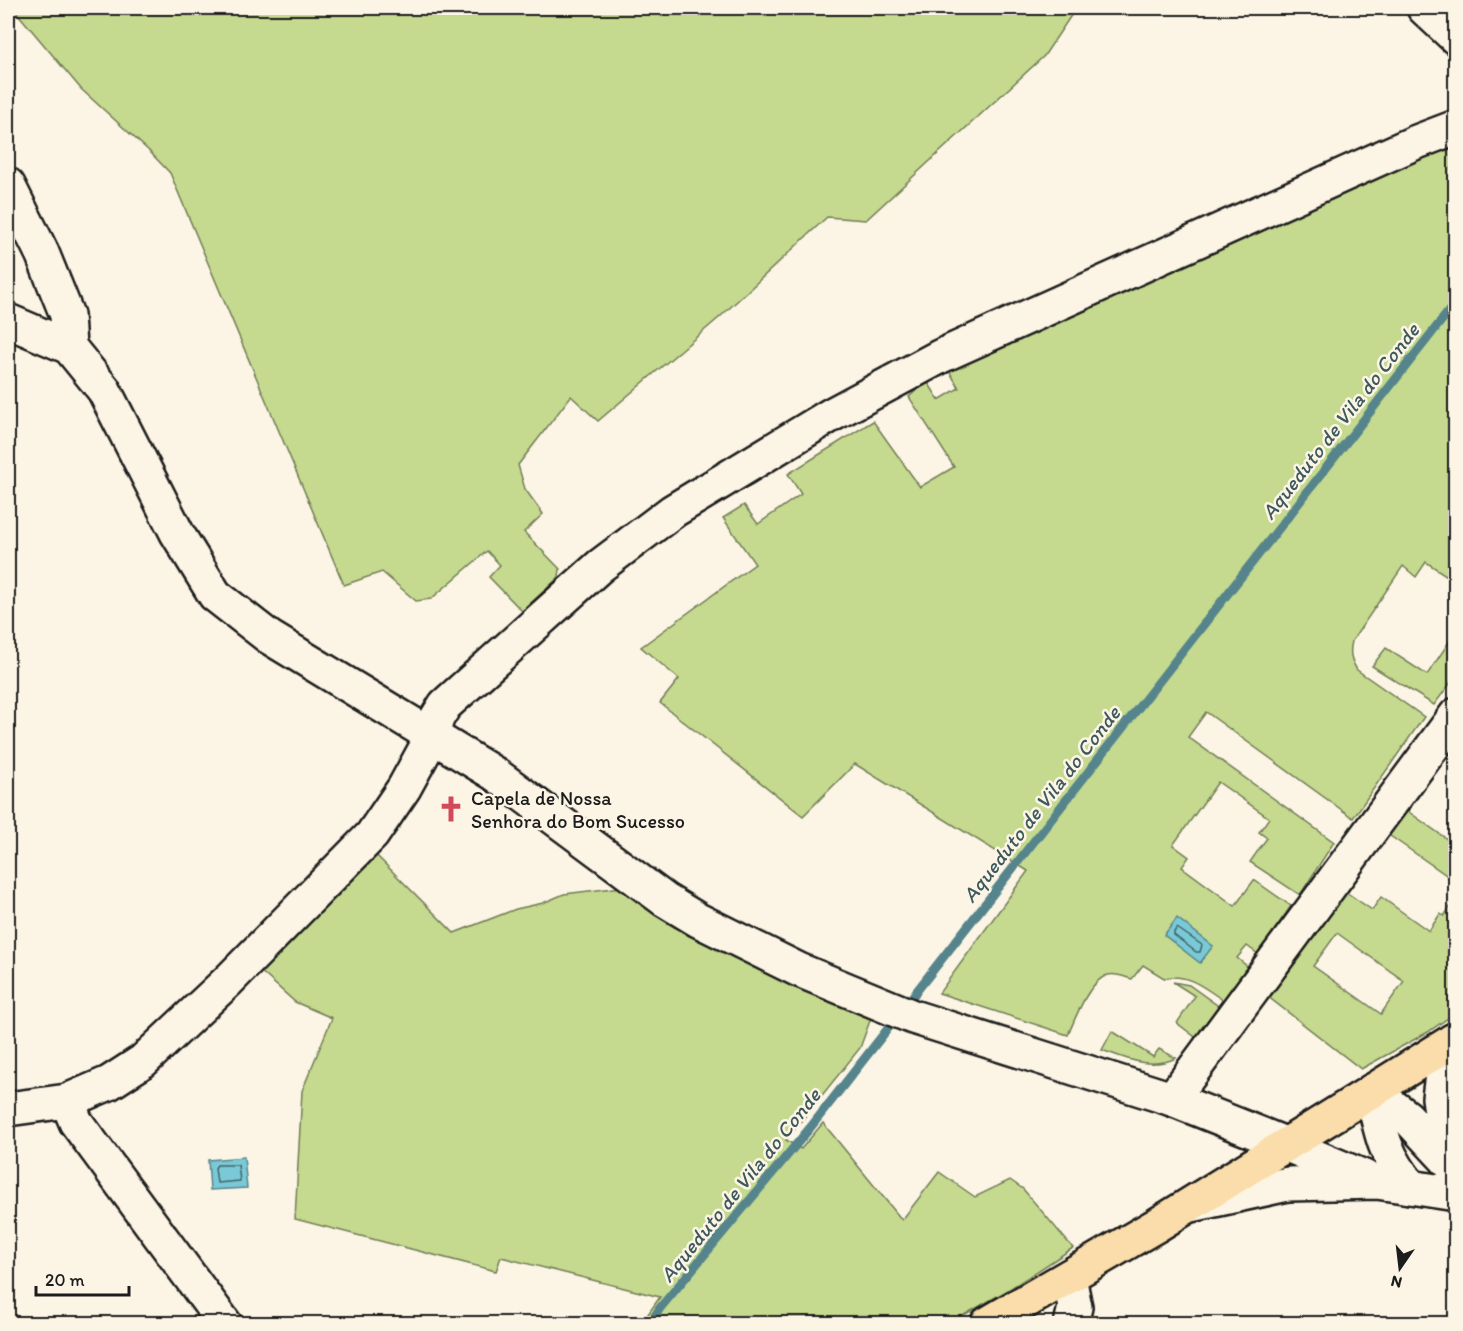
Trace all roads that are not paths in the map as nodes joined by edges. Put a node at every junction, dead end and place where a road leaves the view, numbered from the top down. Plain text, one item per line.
1 (1424, 8) edge
2 (1455, 38) edge
3 (1455, 127) edge
4 (8, 185) edge
5 (8, 321) edge
6 (69, 347) junction
7 (1455, 716) edge
8 (432, 737) junction
9 (1454, 1040) edge
10 (1372, 1091) junction
11 (1172, 1099) junction
12 (67, 1101) junction
13 (8, 1109) edge
14 (1285, 1144) junction
15 (1452, 1165) edge
16 (1377, 1182) junction
17 (1411, 1187) junction
18 (1455, 1194) edge
19 (1187, 1206) junction
20 (1069, 1277) junction
21 (225, 1323) edge
22 (987, 1323) edge
23 (1071, 1323) edge

1 - 2 street
3 - 8 street
4 - 6 street
5 - 6 street
6 - 8 street
7 - 11 street
8 - 11 street
8 - 12 street
9 - 10 main road
9 - 15 street
10 - 14 main road
10 - 15 street
10 - 17 street
11 - 14 street
12 - 13 street
12 - 21 street
14 - 16 street
14 - 19 main road
16 - 17 street
16 - 19 street
17 - 18 street
19 - 20 main road
20 - 22 main road
20 - 23 street

